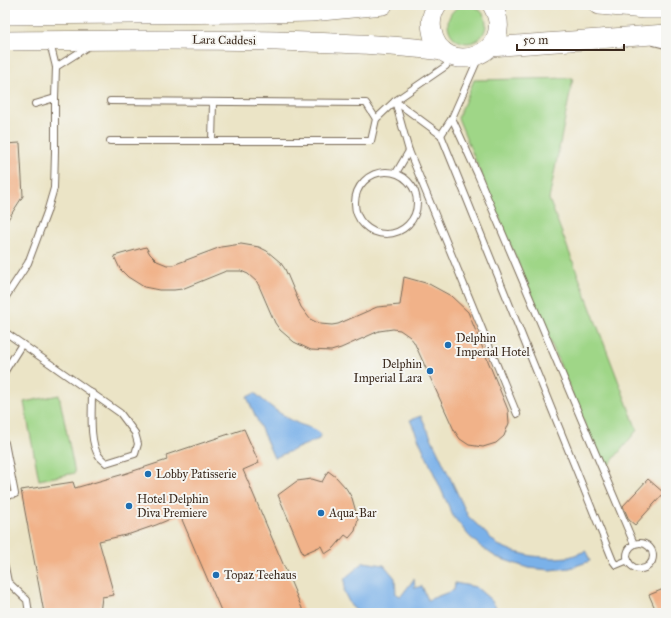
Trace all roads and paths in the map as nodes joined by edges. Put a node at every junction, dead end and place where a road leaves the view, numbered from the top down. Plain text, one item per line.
1 (383, 5) edge
2 (437, 5) edge
3 (492, 5) edge
4 (599, 5) edge
5 (610, 5) edge
6 (666, 9) edge
7 (5, 15) edge
8 (666, 34) edge
9 (634, 36) junction
10 (46, 40) junction
11 (99, 40) junction
12 (5, 41) edge
13 (666, 45) edge
14 (485, 51) junction
15 (447, 53) junction
16 (56, 67) junction
17 (55, 98) junction
18 (110, 101) dead end
19 (395, 101) junction
20 (212, 103) junction
21 (35, 104) dead end
22 (452, 118) junction
23 (376, 120) junction
24 (441, 134) junction
25 (110, 141) dead end
26 (212, 141) junction
27 (409, 151) junction
28 (396, 173) junction
29 (5, 298) edge
30 (5, 332) edge
31 (22, 344) junction
32 (5, 371) edge
33 (92, 394) junction
34 (517, 414) dead end
35 (5, 443) edge
36 (5, 496) edge
37 (634, 544) junction
38 (628, 560) junction
39 (5, 567) edge
40 (30, 613) edge

1 - 7 main road
2 - 15 main road
3 - 14 main road
4 - 5 main road
5 - 6 main road
8 - 9 main road, Lara Caddesi
9 - 13 lane
9 - 14 main road, Lara Caddesi
10 - 11 main road, Lara Caddesi
10 - 12 main road, Lara Caddesi
10 - 16 lane
11 - 15 main road, Lara Caddesi
11 - 16 lane
14 - 15 main road, Lara Caddesi
14 - 22 lane
15 - 19 lane
16 - 17 lane
17 - 21 lane
17 - 29 lane
18 - 20 lane
19 - 23 lane
19 - 24 lane
19 - 27 lane
20 - 23 lane
20 - 26 lane
22 - 24 lane
22 - 37 lane
23 - 26 lane
24 - 38 lane
25 - 26 lane
27 - 28 lane
27 - 34 lane
28 - 28 lane
30 - 31 lane
31 - 32 lane
31 - 33 lane
33 - 33 lane
35 - 36 lane
37 - 38 lane
37 - 38 lane
39 - 40 lane

